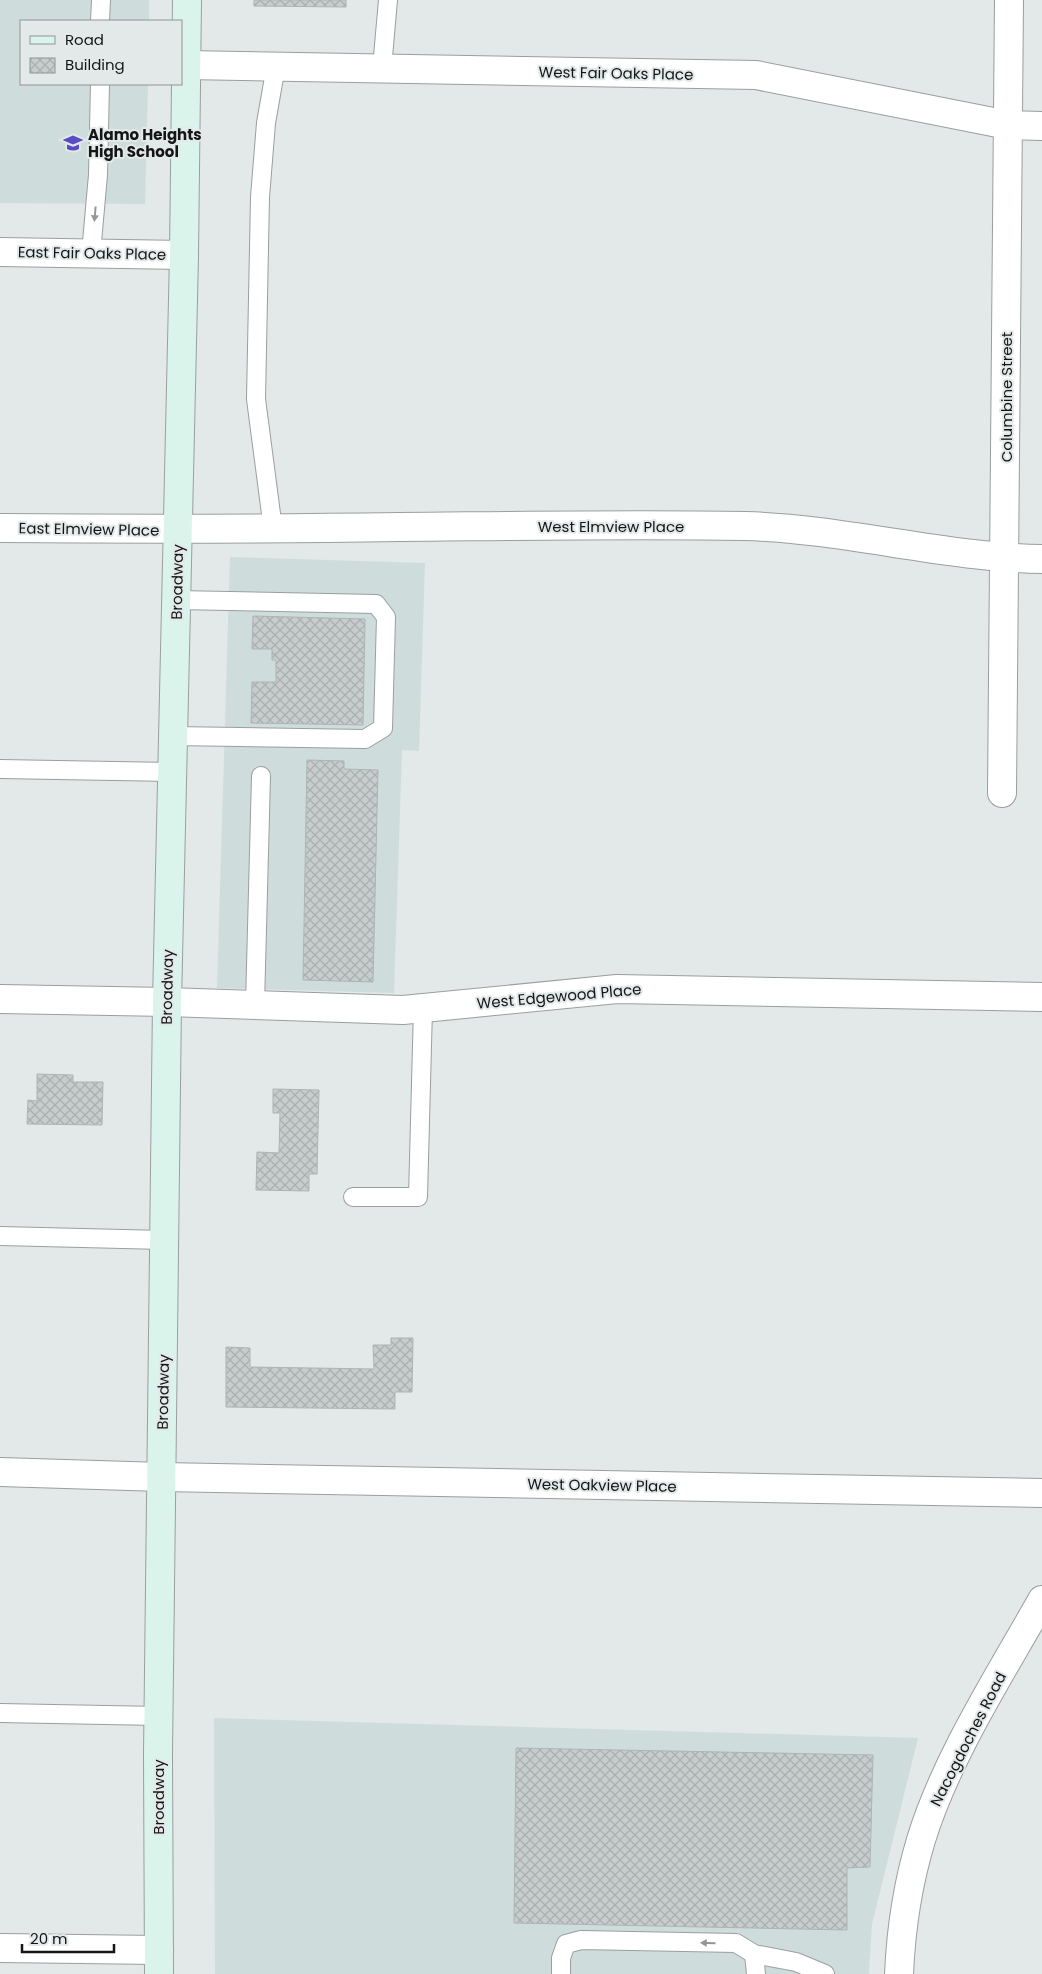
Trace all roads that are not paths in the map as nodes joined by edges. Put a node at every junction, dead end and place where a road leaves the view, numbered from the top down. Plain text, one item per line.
1 (101, 0) edge
2 (187, 0) edge
3 (388, 0) edge
4 (1009, 0) edge
5 (100, 20) edge
6 (186, 65) junction
7 (276, 66) junction
8 (382, 68) junction
9 (100, 85) edge
10 (1008, 125) junction
11 (1042, 126) edge
12 (0, 252) edge
13 (92, 254) junction
14 (184, 255) junction
15 (0, 528) edge
16 (273, 529) junction
17 (178, 530) junction
18 (1004, 558) junction
19 (1042, 559) edge
20 (176, 600) junction
21 (173, 736) junction
22 (0, 769) edge
23 (172, 772) junction
24 (262, 776) dead end
25 (1002, 793) dead end
26 (1042, 997) edge
27 (0, 999) edge
28 (167, 1002) junction
29 (255, 1005) junction
30 (423, 1008) junction
31 (353, 1197) dead end
32 (0, 1236) edge
33 (164, 1240) junction
34 (0, 1472) edge
35 (162, 1477) junction
36 (1042, 1493) edge
37 (1042, 1600) edge
38 (0, 1713) edge
39 (159, 1716) junction
40 (0, 1948) edge
41 (754, 1954) junction
42 (159, 1962) edge
43 (561, 1974) edge
44 (756, 1974) edge
45 (825, 1974) edge
46 (899, 1974) edge

1 - 5 lane
2 - 6 main road, Broadway
3 - 8 lane
4 - 10 street, Columbine Street
6 - 7 street, West Fair Oaks Place
6 - 14 main road, Broadway
7 - 8 street, West Fair Oaks Place
7 - 16 lane
8 - 10 street, West Fair Oaks Place
9 -> 13 lane
10 - 11 street, West Fair Oaks Place
10 - 18 street, Columbine Street
12 - 13 street, East Fair Oaks Place
13 - 14 street, East Fair Oaks Place
14 - 17 main road, Broadway
15 - 17 street, East Elmview Place
16 - 17 street, West Elmview Place
16 - 18 street, West Elmview Place
17 - 20 main road, Broadway
18 - 19 street, West Elmview Place
18 - 25 street, Columbine Street
20 - 21 main road, Broadway
20 - 21 lane
21 - 23 main road, Broadway
22 - 23 lane
23 - 28 main road, Broadway
24 - 29 lane
26 - 30 street, West Edgewood Place
27 - 28 street, West Edgewood Place
28 - 29 street, West Edgewood Place
28 - 33 main road, Broadway
29 - 30 street, West Edgewood Place
30 - 31 lane
32 - 33 lane
33 - 35 main road, Broadway
34 - 35 street, West Oakview Place
35 - 36 street, West Oakview Place
35 - 39 main road, Broadway
37 - 46 street, Nacogdoches Road
38 - 39 lane
39 - 42 main road, Broadway
40 - 42 street
41 -> 43 lane
41 - 44 lane
41 - 45 lane

